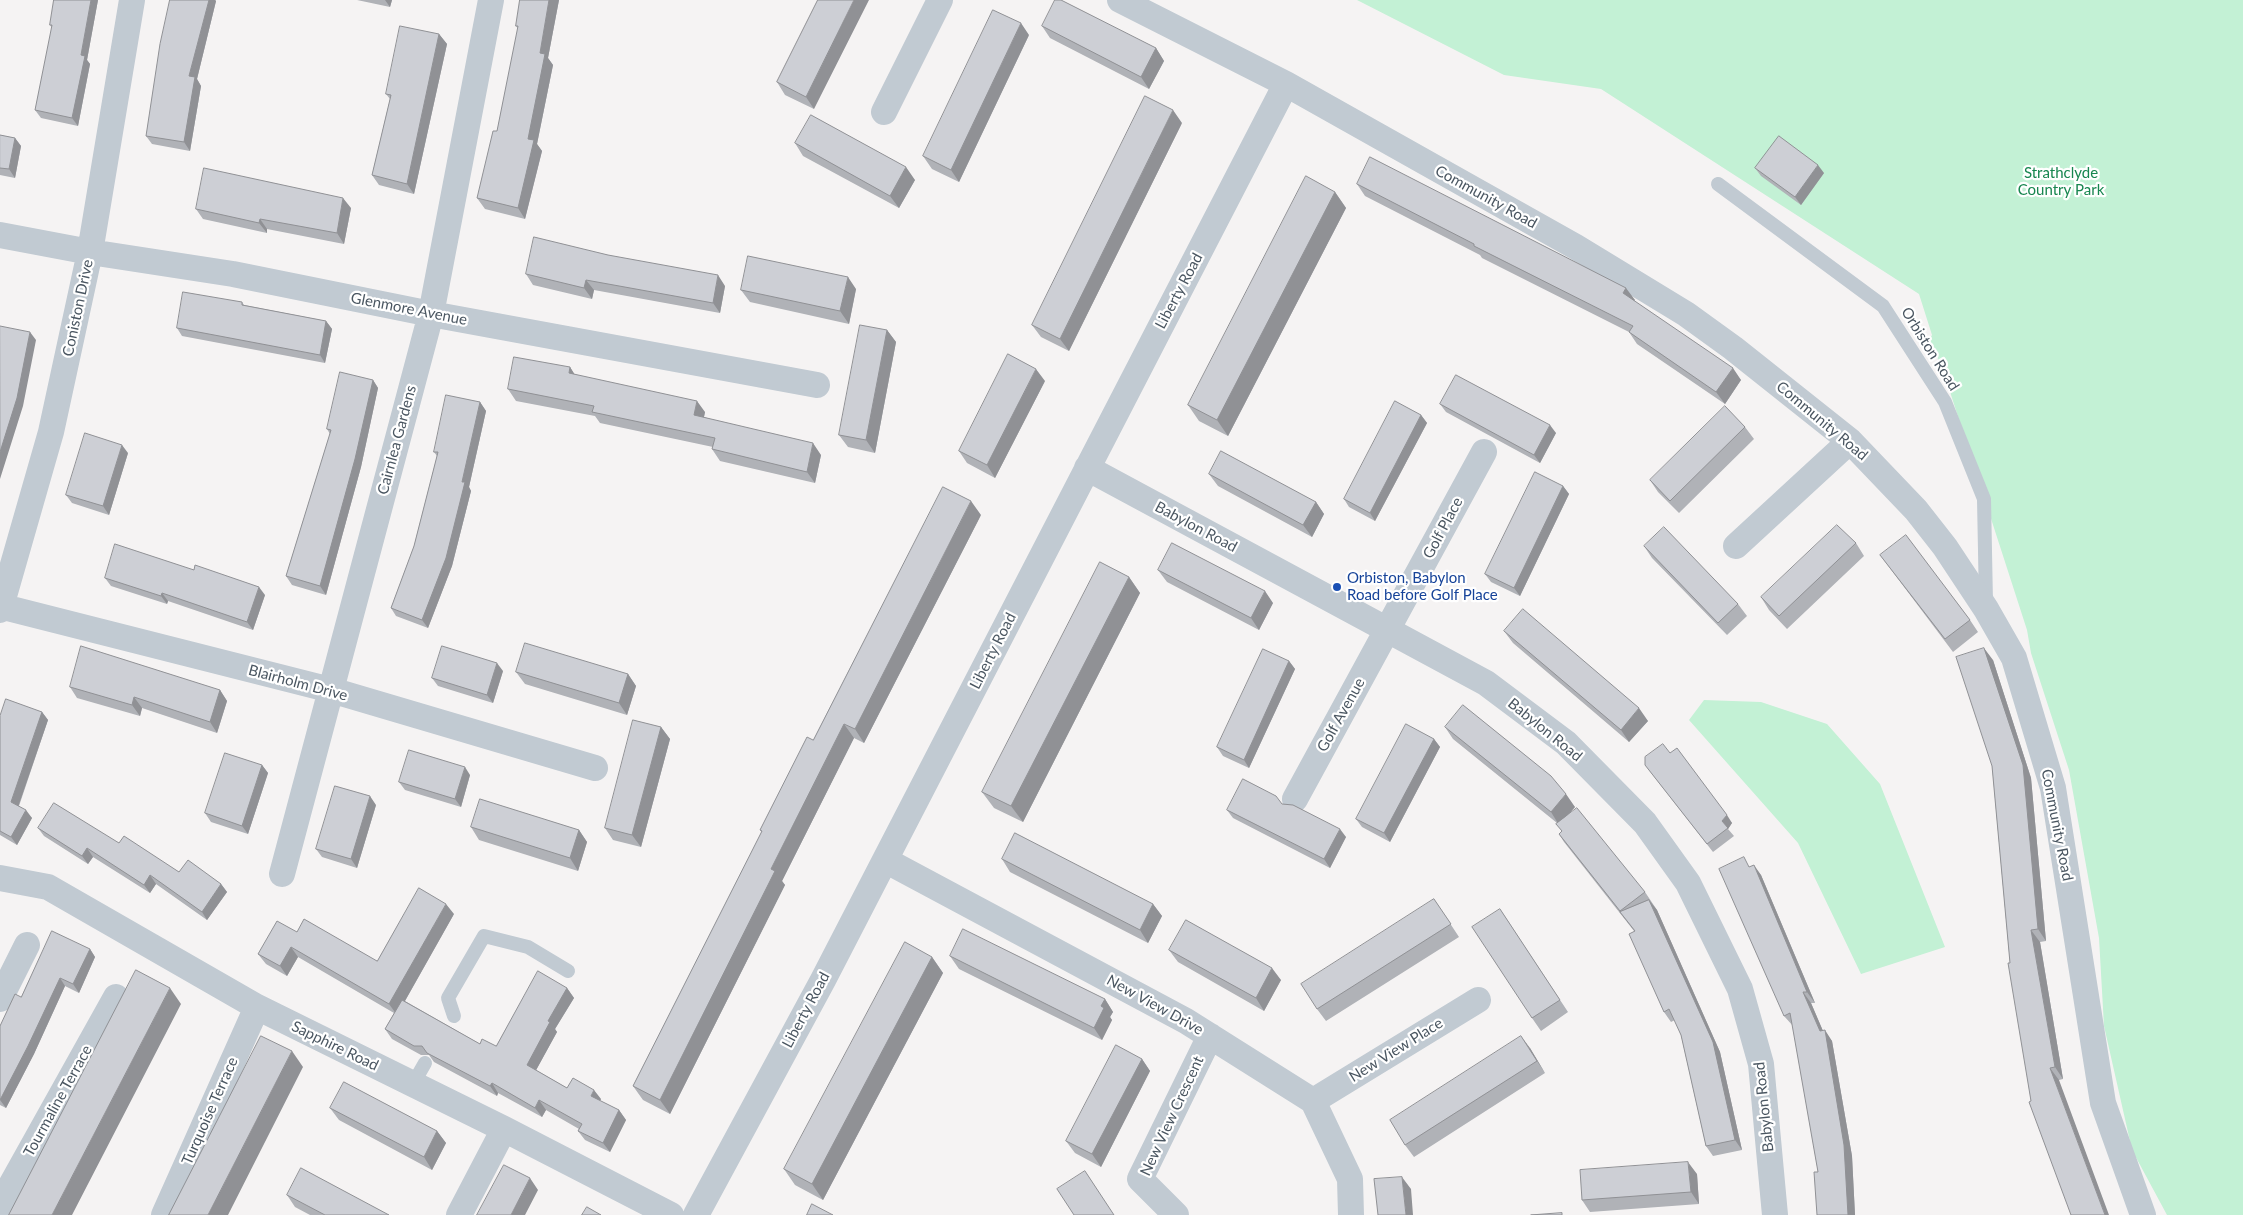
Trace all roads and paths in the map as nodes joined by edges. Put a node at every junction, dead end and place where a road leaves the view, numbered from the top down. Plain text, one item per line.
1 (132, 0) edge
2 (491, 0) edge
3 (940, 0) edge
4 (1120, 0) edge
5 (1286, 84) junction
6 (884, 112) dead end
7 (1718, 184) dead end
8 (0, 235) edge
9 (90, 252) junction
10 (431, 314) junction
11 (817, 385) dead end
12 (1850, 441) junction
13 (1484, 452) dead end
14 (1088, 468) junction
15 (1736, 546) dead end
16 (0, 607) edge
17 (1986, 609) junction
18 (1388, 630) junction
19 (330, 690) junction
20 (594, 768) dead end
21 (1295, 799) dead end
22 (885, 860) junction
23 (282, 874) dead end
24 (0, 878) edge
25 (27, 945) dead end
26 (568, 971) dead end
27 (116, 997) dead end
28 (0, 999) edge
29 (1478, 1000) dead end
30 (257, 1007) junction
31 (454, 1016) dead end
32 (1210, 1036) junction
33 (1313, 1101) junction
34 (504, 1129) junction
35 (0, 1205) edge
36 (164, 1215) edge
37 (459, 1215) edge
38 (671, 1215) edge
39 (696, 1215) edge
40 (1176, 1215) edge
41 (1351, 1215) edge
42 (1775, 1215) edge
43 (2143, 1215) edge

1 - 9 street, Coniston Drive
2 - 10 street, Cairnlea Gardens
3 - 6 street
4 - 5 street, Community Road
5 - 12 street, Community Road
5 - 14 street, Liberty Road
7 - 17 lane, Orbiston Road
8 - 9 street, Glenmore Avenue
9 - 10 street, Glenmore Avenue
9 - 16 street, Coniston Drive
10 - 11 street, Glenmore Avenue
10 - 19 street, Cairnlea Gardens
12 - 15 street
12 - 17 street, Community Road
13 - 18 street, Golf Place
14 - 18 street, Babylon Road
14 - 22 street, Liberty Road
16 - 19 street, Blairholm Drive
17 - 43 street, Community Road
18 - 21 street, Golf Avenue
18 - 42 street, Babylon Road
19 - 20 street, Blairholm Drive
19 - 23 street, Cairnlea Gardens
22 - 32 street, New View Drive
22 - 39 street, Liberty Road
24 - 30 street, Sapphire Road
25 - 28 street
26 - 31 lane
27 - 35 street, Tourmaline Terrace
29 - 33 street, New View Place
30 - 34 street, Sapphire Road
30 - 36 street, Turquoise Terrace
32 - 33 street, New View Drive
32 - 40 street, New View Crescent
33 - 41 street
34 - 37 street
34 - 38 street, Sapphire Road

